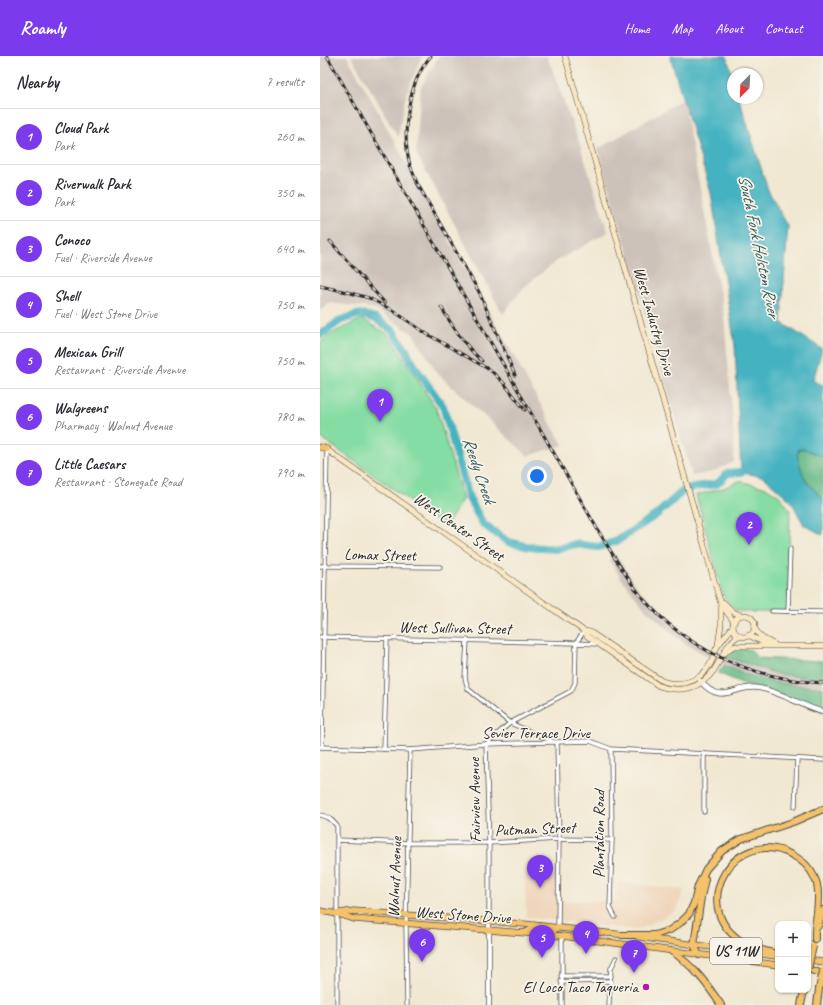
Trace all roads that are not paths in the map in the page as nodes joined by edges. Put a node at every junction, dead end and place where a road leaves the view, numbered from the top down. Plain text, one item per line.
1 (565, 56) edge
2 (320, 446) edge
3 (327, 449) junction
4 (790, 549) dead end
5 (320, 566) edge
6 (325, 566) junction
7 (440, 567) dead end
8 (718, 594) junction
9 (721, 604) junction
10 (772, 611) dead end
11 (788, 611) junction
12 (823, 612) edge
13 (741, 615) junction
14 (733, 624) junction
15 (754, 628) junction
16 (584, 631) junction
17 (739, 635) junction
18 (748, 635) junction
19 (322, 636) edge
20 (387, 639) junction
21 (466, 640) junction
22 (576, 643) junction
23 (599, 644) junction
24 (773, 646) junction
25 (823, 646) edge
26 (717, 647) junction
27 (722, 655) junction
28 (698, 678) junction
29 (702, 683) junction
30 (823, 712) edge
31 (510, 723) junction
32 (557, 743) junction
33 (486, 744) junction
34 (321, 747) edge
35 (384, 749) junction
36 (611, 749) junction
37 (410, 750) junction
38 (704, 754) junction
39 (797, 759) junction
40 (823, 760) edge
41 (795, 807) dead end
42 (823, 809) edge
43 (704, 812) dead end
44 (320, 815) edge
45 (559, 839) junction
46 (338, 840) junction
47 (612, 840) junction
48 (408, 843) junction
49 (489, 843) junction
50 (714, 859) junction
51 (823, 910) edge
52 (320, 911) edge
53 (338, 914) junction
54 (406, 915) junction
55 (615, 917) dead end
56 (489, 921) junction
57 (406, 924) junction
58 (558, 927) junction
59 (489, 930) junction
60 (524, 933) junction
61 (612, 934) junction
62 (622, 935) junction
63 (562, 936) junction
64 (815, 939) junction
65 (694, 945) junction
66 (671, 951) junction
67 (775, 954) edge
68 (699, 955) junction
69 (775, 955) edge
70 (811, 957) edge
71 (616, 958) dead end
72 (811, 960) edge
73 (823, 962) edge
74 (775, 965) edge
75 (811, 970) edge
76 (823, 972) edge
77 (561, 976) junction
78 (611, 976) junction
79 (610, 981) junction
80 (561, 982) junction
81 (803, 993) edge
82 (337, 1005) edge
83 (407, 1005) edge
84 (489, 1005) edge
85 (562, 1005) edge
86 (609, 1005) edge
87 (721, 1005) edge
88 (801, 1005) edge
89 (818, 1005) edge

1 - 8 main road, West Industry Drive
2 - 3 main road
3 - 6 street
3 - 16 main road, West Center Street
4 - 11 street
5 - 6 street, Lomax Street
6 - 7 street, Lomax Street
6 - 19 street
8 - 9 main road, West Industry Drive
8 - 13 main road, West Industry Drive
9 - 14 main road, West Industry Drive
9 - 26 main road
10 - 11 street
11 - 12 street
13 - 14 main road
13 - 15 main road
14 - 17 main road
14 - 26 main road
15 - 18 main road
15 - 24 main road
16 - 22 street
16 - 23 main road, West Center Street
16 - 28 main road, West Center Street
17 - 18 main road
17 - 27 main road
18 - 24 main road
19 - 20 street, West Sullivan Street
19 - 34 street
20 - 21 street, West Sullivan Street
20 - 35 street
21 - 22 street, West Sullivan Street
21 - 31 street
22 - 23 street, West Sullivan Street
22 - 31 street, Fairview Avenue
23 - 29 main road, West Center Street
24 - 25 main road
24 - 27 main road
26 - 28 main road
27 - 29 main road
28 - 29 street
29 - 30 street
31 - 32 street
31 - 33 street, Fairview Avenue
32 - 33 street, Sevier Terrace Drive
32 - 36 street, Sevier Terrace Drive
32 - 45 street
33 - 37 street, Sevier Terrace Drive
33 - 49 street, Fairview Avenue
34 - 35 street, Sevier Terrace Drive
35 - 37 street, Sevier Terrace Drive
36 - 38 street, Sevier Terrace Drive
36 - 47 street, Plantation Road
37 - 48 street, Walnut Avenue
38 - 39 street, Sevier Terrace Drive
38 - 43 street
39 - 40 street, Sevier Terrace Drive
39 - 41 street
42 - 50 highway
44 - 46 street
45 - 47 street, Putman Street
45 - 49 street, Putman Street
45 - 58 street
46 - 48 street, Putman Street
46 - 53 street
47 - 55 street, Plantation Road
48 - 49 street, Putman Street
48 - 54 street, Walnut Avenue
49 - 56 street, Fairview Avenue
50 - 62 highway
50 - 65 highway
51 - 64 highway
52 - 53 main road, West Stone Drive / US 11W
53 - 54 main road, West Stone Drive / US 11W
53 - 57 main road, West Stone Drive / US 11W
53 - 82 street
54 - 56 main road, West Stone Drive / US 11W
54 - 57 street, Walnut Avenue
56 - 58 main road, West Stone Drive / US 11W
56 - 59 street, Fairview Avenue
57 - 59 main road, West Stone Drive / US 11W
57 - 83 street, Walnut Avenue
58 - 60 main road
58 - 61 main road, West Stone Drive / US 11W
59 - 60 main road, West Stone Drive / US 11W
59 - 84 street, Fairview Avenue
60 - 63 main road, West Stone Drive / US 11W
61 - 62 main road, West Stone Drive / US 11W
61 - 63 main road
62 - 65 main road, West Stone Drive / US 11W
63 - 66 main road, West Stone Drive / US 11W
63 - 77 street
64 - 67 highway
64 - 70 highway, bridge
65 - 68 highway
65 - 69 main road, West Stone Drive / US 11W
66 - 68 main road, West Stone Drive / US 11W
66 - 87 highway
68 - 74 main road, West Stone Drive / US 11W
71 - 78 street
72 - 73 main road
75 - 76 highway
76 - 89 highway, bridge
77 - 78 street
77 - 80 street
78 - 79 street
79 - 80 street
79 - 86 street
80 - 85 street
81 - 88 highway

